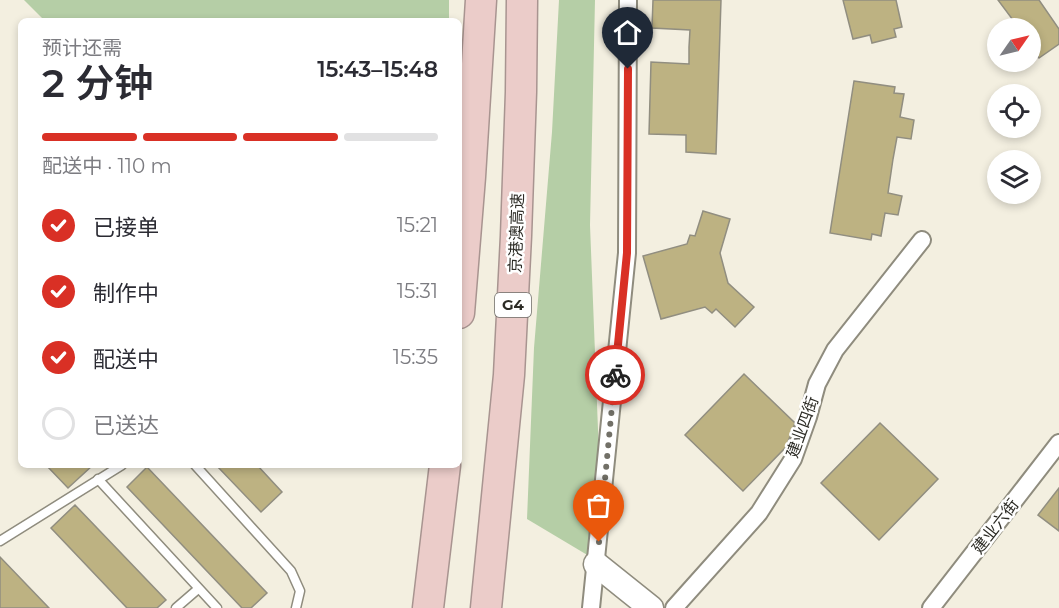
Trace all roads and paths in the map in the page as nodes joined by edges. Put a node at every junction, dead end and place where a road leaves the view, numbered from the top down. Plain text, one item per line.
1 (481, 0) edge
2 (522, 0) edge
3 (628, 0) edge
4 (922, 240) dead end
5 (462, 276) edge
6 (1059, 443) edge
7 (117, 468) edge
8 (198, 468) edge
9 (445, 468) edge
10 (98, 479) junction
11 (441, 503) junction
12 (0, 541) edge
13 (596, 564) junction
14 (198, 589) junction
15 (176, 608) edge
16 (217, 608) edge
17 (296, 608) edge
18 (416, 608) edge
19 (428, 608) edge
20 (486, 608) edge
21 (591, 608) edge
22 (651, 608) edge
23 (674, 608) edge
24 (931, 608) edge

1 - 5 highway
2 - 20 highway, 京港澳高速 / G4
3 - 13 street
4 - 23 street, 建业四街
6 - 24 street, 建业六街
7 - 10 lane
8 - 17 lane
9 - 11 highway
10 - 12 lane
10 - 14 lane
11 - 18 highway
11 - 19 highway
13 - 21 street
13 - 22 main road
14 - 15 lane
14 - 16 lane

